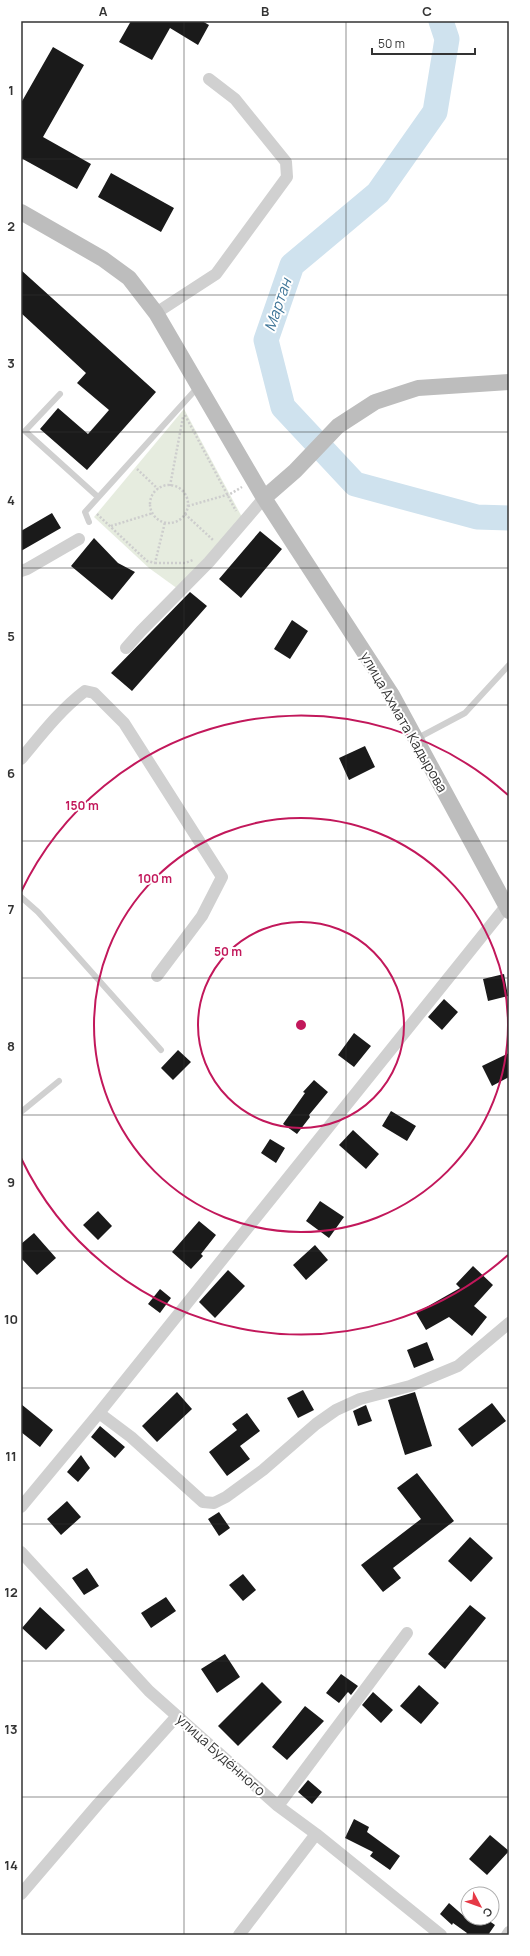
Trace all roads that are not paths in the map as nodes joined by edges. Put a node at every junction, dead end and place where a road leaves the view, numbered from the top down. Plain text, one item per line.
1 (209, 79) dead end
2 (21, 212) edge
3 (156, 313) junction
4 (509, 382) edge
5 (198, 386) junction
6 (60, 394) dead end
7 (98, 497) junction
8 (264, 498) junction
9 (89, 522) dead end
10 (79, 538) dead end
11 (21, 571) edge
12 (126, 648) dead end
13 (509, 665) edge
14 (416, 739) junction
15 (21, 759) edge
16 (21, 897) edge
17 (508, 908) edge
18 (157, 976) dead end
19 (161, 1050) dead end
20 (59, 1081) dead end
21 (21, 1112) edge
22 (509, 1323) edge
23 (100, 1413) junction
24 (21, 1507) edge
25 (21, 1552) edge
26 (407, 1632) dead end
27 (177, 1716) junction
28 (278, 1806) junction
29 (316, 1834) junction
30 (21, 1894) edge
31 (509, 1932) edge
32 (240, 1935) edge
33 (441, 1935) edge
34 (507, 1935) edge

1 - 3 street
2 - 3 main road, улица Ахмата Кадырова
3 - 5 main road, улица Ахмата Кадырова
4 - 8 main road
5 - 7 lane
5 - 8 main road, улица Ахмата Кадырова
6 - 7 lane
7 - 9 lane
8 - 12 street
8 - 14 main road, улица Ахмата Кадырова
10 - 11 street
13 - 14 lane
14 - 17 main road, улица Ахмата Кадырова
15 - 18 street
16 - 19 lane
17 - 23 street
20 - 21 lane
22 - 23 street
23 - 24 street
25 - 27 street, улица Будённого
26 - 28 street
27 - 28 street, улица Будённого
27 - 30 street
28 - 29 street, улица Будённого
29 - 32 street
29 - 33 street, улица Будённого
31 - 34 street

